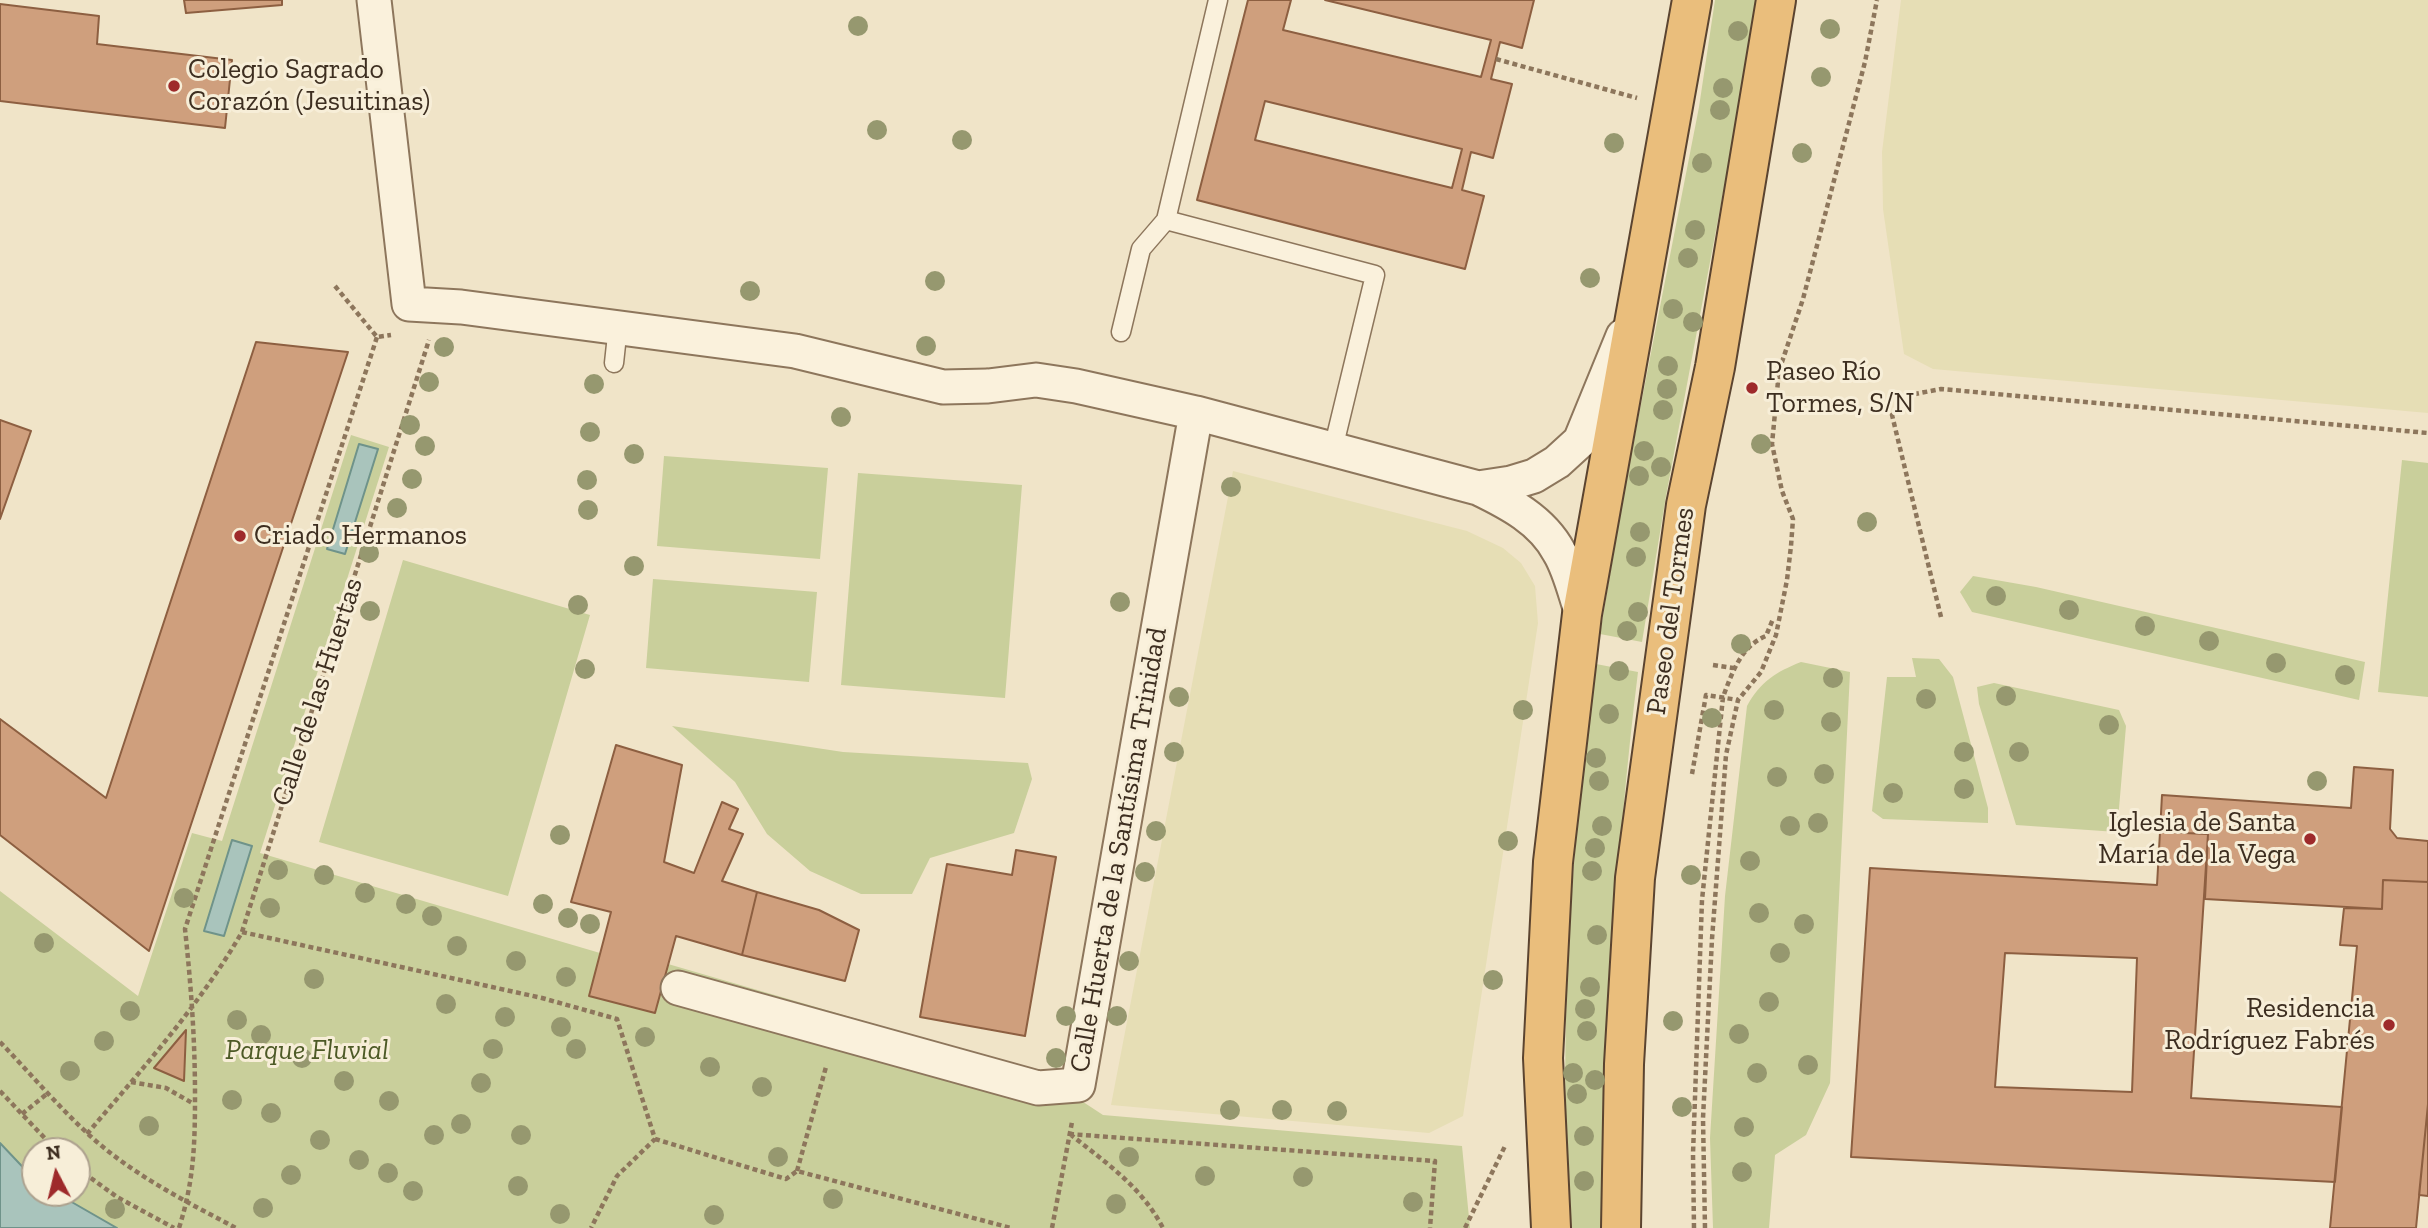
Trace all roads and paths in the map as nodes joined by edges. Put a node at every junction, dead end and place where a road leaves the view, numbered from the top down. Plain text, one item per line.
1 (374, 0) edge
2 (1218, 0) edge
3 (1692, 0) edge
4 (1776, 0) edge
5 (1877, 0) edge
6 (1496, 59) dead end
7 (1634, 97) dead end
8 (1166, 220) junction
9 (1641, 292) junction
10 (618, 326) junction
11 (432, 329) dead end
12 (1121, 332) dead end
13 (377, 337) dead end
14 (614, 363) dead end
15 (1196, 414) junction
16 (2428, 433) edge
17 (1333, 449) junction
18 (1478, 488) junction
19 (1582, 614) junction
20 (1941, 617) dead end
21 (1773, 619) dead end
22 (1713, 665) dead end
23 (1733, 668) junction
24 (1706, 695) dead end
25 (1723, 697) junction
26 (1738, 700) junction
27 (242, 932) junction
28 (678, 988) dead end
29 (193, 1004) junction
30 (837, 1033) junction
31 (0, 1042) edge
32 (131, 1082) junction
33 (1078, 1085) junction
34 (0, 1091) edge
35 (48, 1093) junction
36 (195, 1105) junction
37 (22, 1114) junction
38 (88, 1134) junction
39 (1069, 1134) junction
40 (44, 1137) edge
41 (655, 1139) junction
42 (1509, 1139) dead end
43 (797, 1171) junction
44 (91, 1178) edge
45 (187, 1202) junction
46 (176, 1228) edge
47 (236, 1228) edge
48 (591, 1228) edge
49 (1011, 1228) edge
50 (1052, 1228) edge
51 (1163, 1228) edge
52 (1430, 1228) edge
53 (1465, 1228) edge
54 (1551, 1228) edge
55 (1621, 1228) edge
56 (1694, 1228) edge
57 (1705, 1228) edge

1 - 10 street
2 - 8 lane
3 - 9 highway
4 - 55 highway, Paseo del Tormes
5 - 26 path
6 - 7 path
8 - 12 lane
8 - 17 lane
9 - 18 street
9 - 19 highway
10 - 14 lane
10 - 15 street
11 - 27 path, Calle de las Huertas
13 - 29 path, Calle de las Huertas
15 - 17 street
15 - 33 street, Calle Huerta de la Santísima Trinidad
16 - 20 path
17 - 18 street
18 - 19 street
19 - 54 highway
21 - 23 path
22 - 23 path
23 - 25 path
24 - 25 path
25 - 26 path
25 - 56 path
26 - 57 path
27 - 29 path, Calle de las Huertas
27 - 41 path
28 - 30 street, Calle Huerta de la Santísima Trinidad
29 - 32 path, Calle de las Huertas
29 - 36 path, Calle de las Huertas
30 - 33 street, Calle Huerta de la Santísima Trinidad
30 - 43 path
31 - 35 path
32 - 36 path
32 - 38 path, Calle de las Huertas
33 - 39 path
34 - 37 path
35 - 37 path
35 - 38 path
36 - 45 path, Calle de las Huertas
37 - 40 path
38 - 45 path
39 - 50 path
39 - 51 path
39 - 52 path
41 - 43 path
41 - 48 path
42 - 53 path
43 - 49 path
44 - 46 path
45 - 46 path, Calle de las Huertas
45 - 47 path

